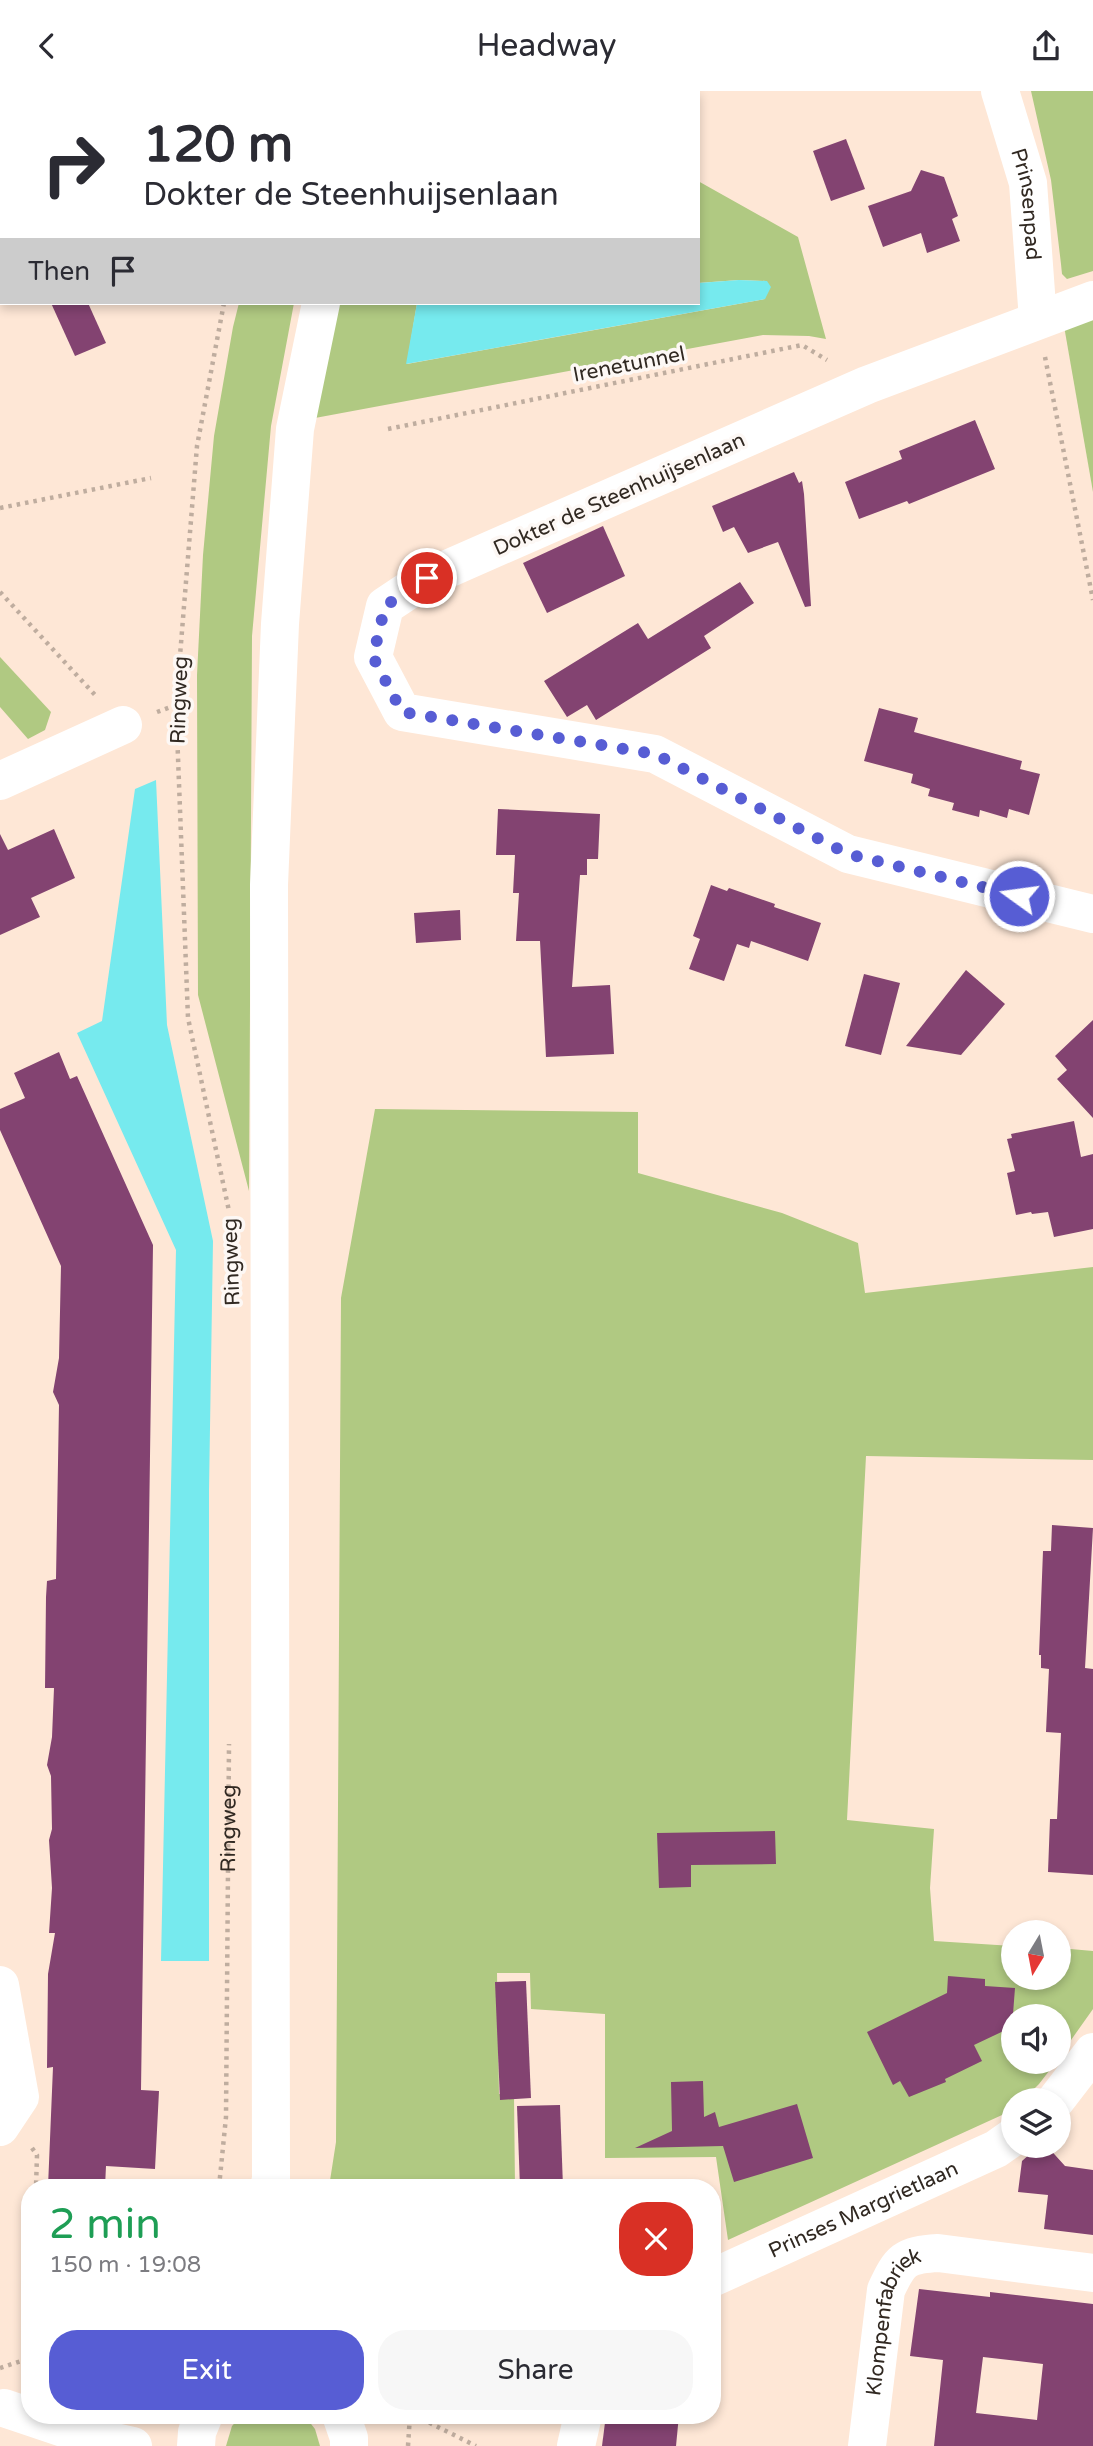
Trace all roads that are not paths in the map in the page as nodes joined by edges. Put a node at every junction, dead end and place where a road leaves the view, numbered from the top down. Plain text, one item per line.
1 (1000, 91) edge
2 (1093, 300) edge
3 (321, 305) edge
4 (1038, 320) junction
5 (123, 725) road end
6 (0, 782) edge
7 (1093, 914) edge
8 (0, 1985) edge
9 (1093, 2052) edge
10 (1065, 2088) edge
11 (0, 2127) edge
12 (1001, 2145) edge
13 (271, 2179) edge
14 (1093, 2273) edge
15 (721, 2274) edge
16 (55, 2424) edge
17 (200, 2424) edge
18 (581, 2424) edge
19 (133, 2446) edge
20 (196, 2446) edge
21 (576, 2446) edge
22 (867, 2446) edge

1 - 4 street, Prinsenpad
2 - 4 street, Dokter de Steenhuijsenlaan
3 - 13 street, Ringweg
4 - 7 street, Dokter de Steenhuijsenlaan
5 - 6 street
8 - 11 street
9 - 10 street
12 - 15 street, Prinses Margrietlaan
14 - 22 street, Klompenfabriek
16 - 19 street
17 - 20 street
18 - 21 street

